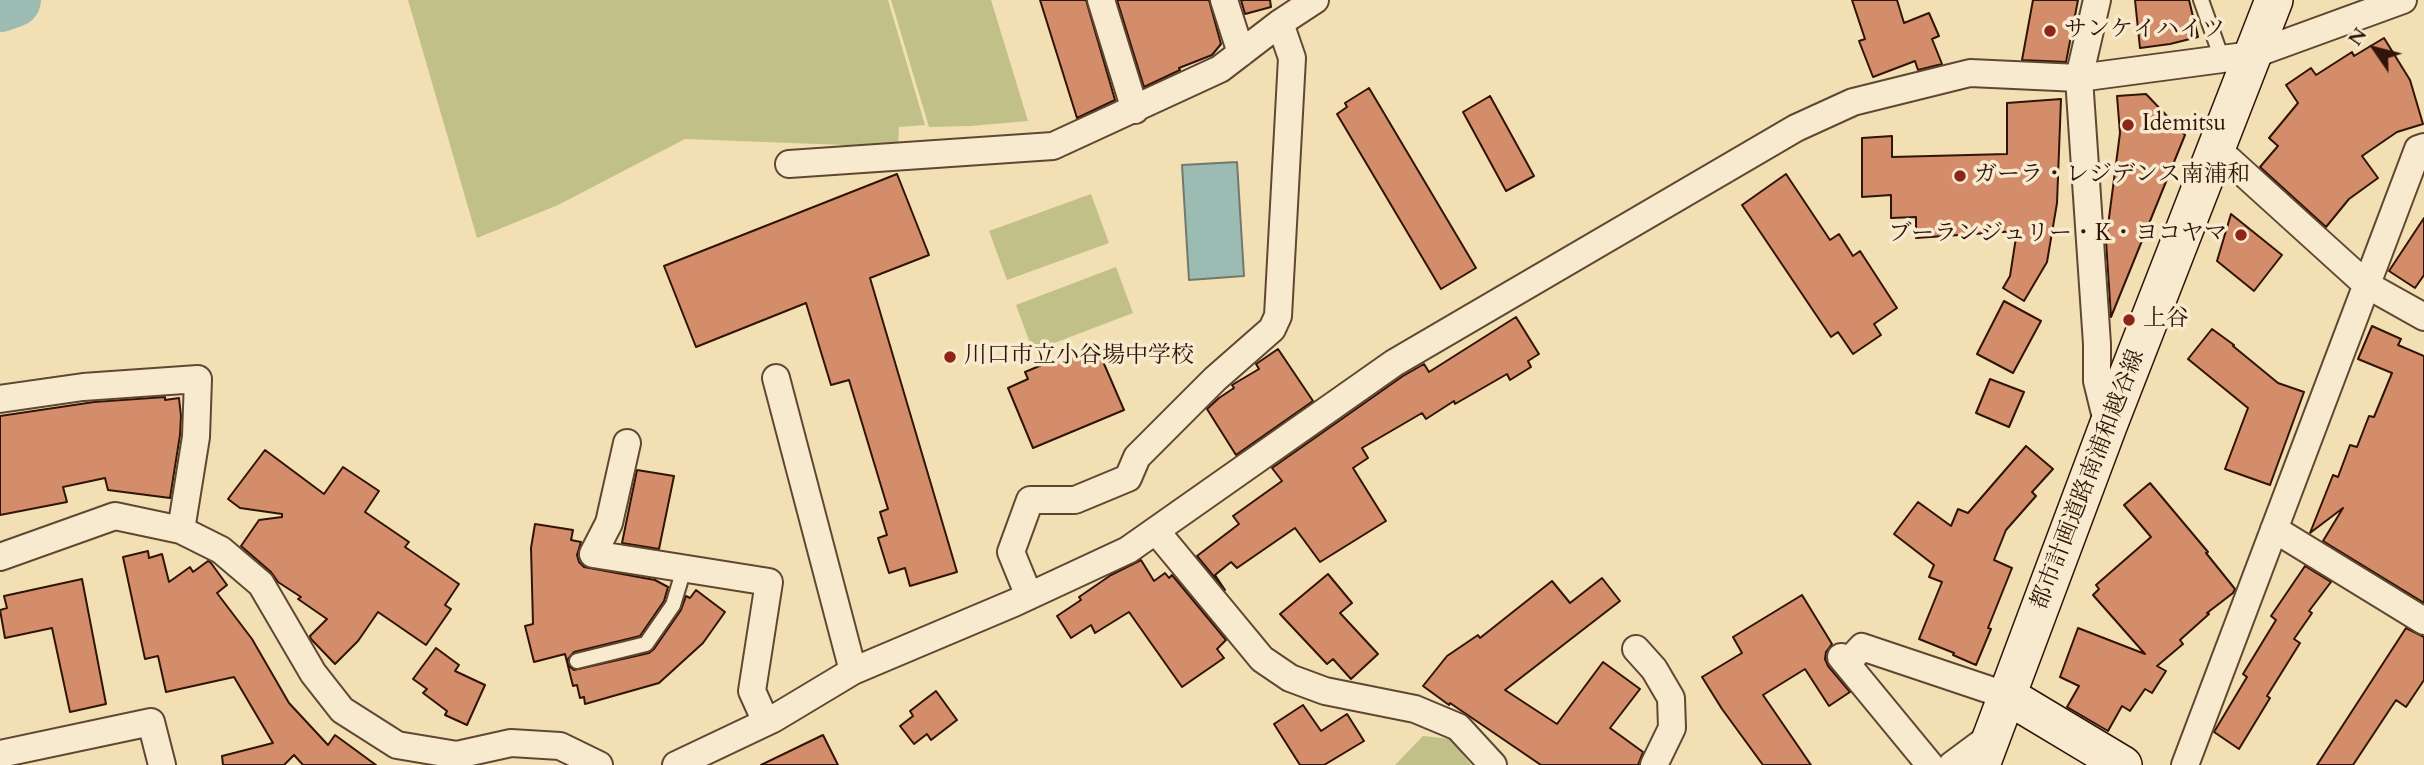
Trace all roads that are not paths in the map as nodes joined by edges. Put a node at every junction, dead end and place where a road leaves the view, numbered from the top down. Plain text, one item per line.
1 (1101, 0) edge
2 (1224, 0) edge
3 (1315, 0) edge
4 (2097, 0) edge
5 (2201, 0) edge
6 (2274, 0) edge
7 (2403, 0) edge
8 (1280, 23) junction
9 (1241, 53) junction
10 (2237, 57) junction
11 (2079, 78) junction
12 (1135, 110) junction
13 (2424, 147) edge
14 (2217, 149) junction
15 (789, 164) dead end
16 (2367, 285) junction
17 (2424, 317) edge
18 (776, 378) dead end
19 (0, 399) edge
20 (2108, 426) junction
21 (627, 443) dead end
22 (2274, 529) junction
23 (181, 530) junction
24 (1156, 531) junction
25 (1, 555) edge
26 (684, 569) junction
27 (1029, 596) junction
28 (2424, 621) edge
29 (1636, 649) dead end
30 (577, 661) dead end
31 (853, 671) junction
32 (2008, 696) junction
33 (766, 722) junction
34 (1986, 751) edge
35 (0, 754) edge
36 (162, 765) edge
37 (599, 765) edge
38 (676, 765) edge
39 (1493, 765) edge
40 (1654, 765) edge
41 (1930, 765) edge
42 (1952, 765) edge
43 (2123, 765) edge
44 (2185, 765) edge

1 - 12 street
2 - 9 street
3 - 8 street
4 - 11 street
5 - 10 lane
6 - 10 street, 都市計画道路南浦和越谷線
7 - 10 street
8 - 9 street
8 - 27 street
9 - 12 street
10 - 11 street
10 - 14 street, 都市計画道路南浦和越谷線
11 - 20 street
11 - 24 street
12 - 15 street
13 - 16 street
14 - 16 street
14 - 20 street, 都市計画道路南浦和越谷線
16 - 17 street
16 - 22 street
18 - 31 street
19 - 23 street
20 - 32 street, 都市計画道路南浦和越谷線
21 - 26 street
22 - 28 street
22 - 44 street
23 - 25 street
23 - 37 street
24 - 27 street
24 - 39 street
26 - 30 lane
26 - 33 street
27 - 31 street
29 - 40 street
31 - 33 street
32 - 34 street, 都市計画道路南浦和越谷線
32 - 41 street
32 - 43 street
33 - 38 street
34 - 42 street
35 - 36 street

